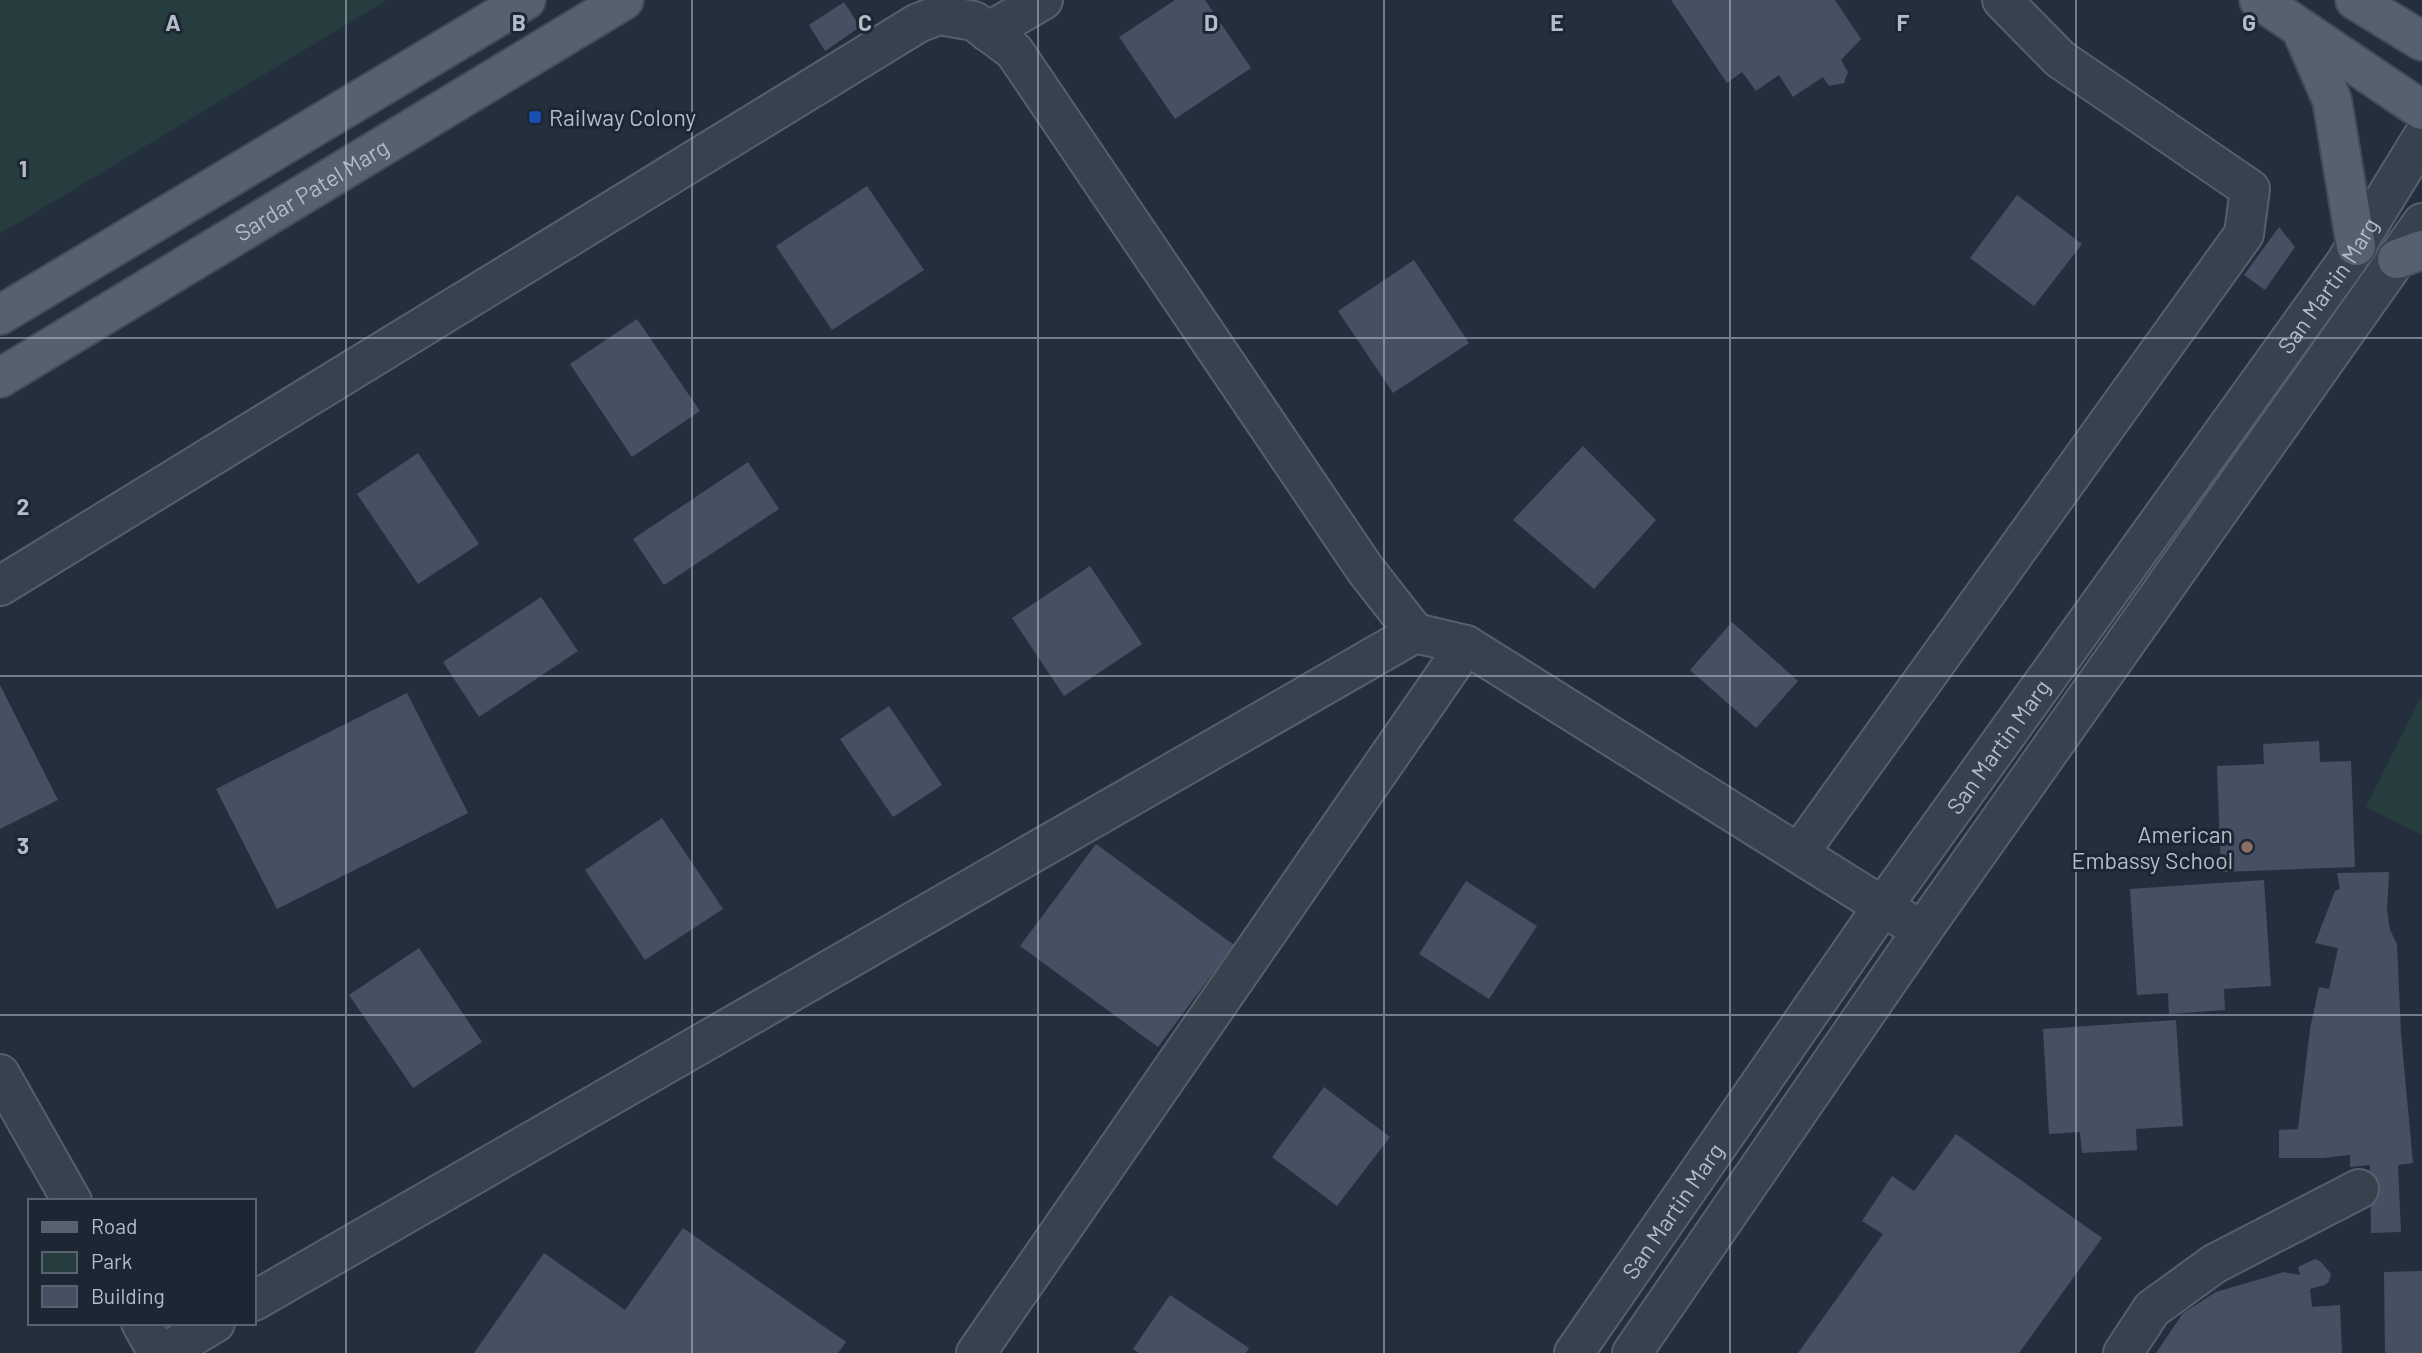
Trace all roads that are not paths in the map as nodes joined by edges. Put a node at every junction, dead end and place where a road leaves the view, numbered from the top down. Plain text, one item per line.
1 (526, 0) edge
2 (624, 0) edge
3 (1042, 0) edge
4 (2002, 0) edge
5 (2259, 0) edge
6 (2355, 0) edge
7 (2301, 29) junction
8 (988, 32) junction
9 (2422, 41) edge
10 (2422, 110) edge
11 (2422, 138) edge
12 (2422, 223) edge
13 (2356, 246) junction
14 (2409, 254) edge
15 (0, 315) edge
16 (0, 378) edge
17 (0, 586) edge
18 (1415, 633) junction
19 (1466, 645) junction
20 (1799, 853) junction
21 (1883, 906) junction
22 (1922, 931) junction
23 (0, 1074) edge
24 (2359, 1189) dead end
25 (71, 1199) edge
26 (256, 1300) edge
27 (142, 1325) edge
28 (212, 1325) edge
29 (158, 1353) edge
30 (163, 1353) edge
31 (976, 1353) edge
32 (1574, 1353) edge
33 (1632, 1353) edge
34 (2123, 1353) edge

1 - 15 main road
2 - 16 main road, Sardar Patel Marg
3 - 8 street
4 - 20 street
5 - 7 main road
6 - 9 main road
7 - 10 main road
7 - 13 main road
8 - 17 street
8 - 18 street
11 - 13 street, San Martin Marg
12 - 14 street, San Martin Marg
13 - 21 street, San Martin Marg
14 - 22 street, San Martin Marg
18 - 19 street
18 - 26 street
19 - 20 street
19 - 31 street
20 - 21 street
21 - 22 street
21 - 32 street, San Martin Marg
22 - 33 street, San Martin Marg
23 - 25 street
24 - 34 street
27 - 29 street
28 - 30 street

